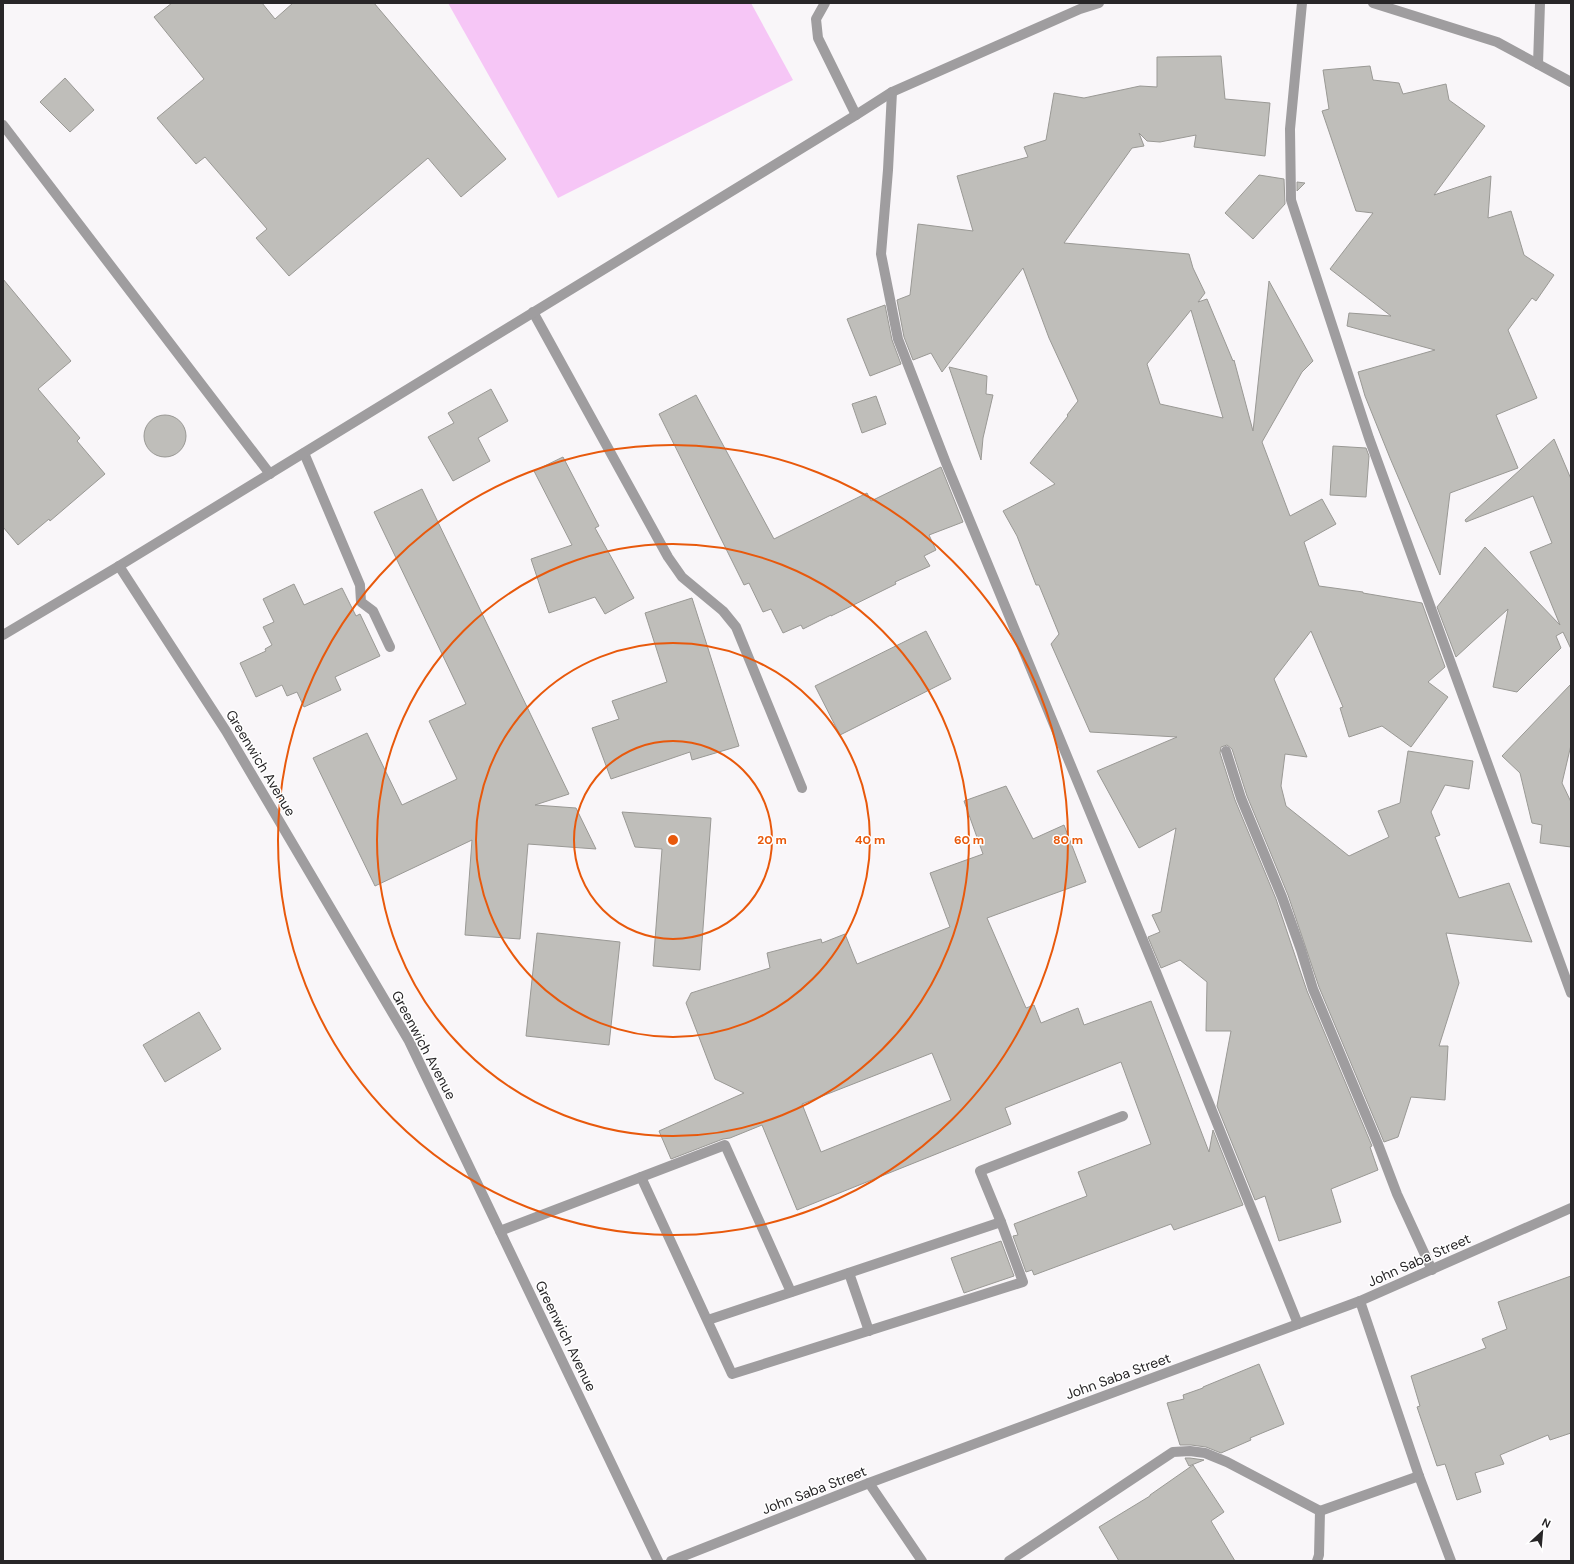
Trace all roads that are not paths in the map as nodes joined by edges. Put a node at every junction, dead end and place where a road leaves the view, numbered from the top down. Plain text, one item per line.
1 (825, 3) edge
2 (1099, 3) edge
3 (1302, 3) edge
4 (1373, 3) edge
5 (1540, 3) edge
6 (1538, 64) junction
7 (1571, 82) edge
8 (892, 92) junction
9 (856, 115) junction
10 (3, 125) edge
11 (533, 312) junction
12 (304, 453) junction
13 (270, 474) junction
14 (119, 566) junction
15 (3, 635) edge
16 (390, 648) dead end
17 (1226, 751) dead end
18 (802, 788) dead end
19 (1571, 993) edge
20 (1123, 1116) dead end
21 (641, 1177) junction
22 (1571, 1208) edge
23 (1001, 1222) junction
24 (500, 1232) junction
25 (1432, 1270) junction
26 (849, 1273) junction
27 (791, 1292) junction
28 (1360, 1301) junction
29 (708, 1320) junction
30 (1298, 1324) junction
31 (869, 1331) junction
32 (1419, 1476) junction
33 (869, 1483) junction
34 (1320, 1512) junction
35 (658, 1561) edge
36 (671, 1561) edge
37 (922, 1561) edge
38 (1009, 1561) edge
39 (1317, 1561) edge
40 (1451, 1561) edge

1 - 9 street
2 - 8 street
3 - 19 street
4 - 6 street
5 - 6 street
6 - 7 street
8 - 9 street
8 - 30 street
9 - 11 street
10 - 13 street
11 - 12 street
11 - 18 street
12 - 13 street
12 - 16 street
13 - 14 street
14 - 15 street
14 - 24 street, Greenwich Avenue
17 - 25 street
20 - 23 street
21 - 24 street
21 - 27 street
21 - 29 street
22 - 25 street, John Saba Street
23 - 26 street
23 - 31 street
24 - 35 street, Greenwich Avenue
25 - 28 street, John Saba Street
26 - 27 street
26 - 31 street
27 - 29 street
28 - 30 street, John Saba Street
28 - 32 street
29 - 31 street
30 - 33 street, John Saba Street
32 - 34 street
32 - 40 street
33 - 36 street, John Saba Street
33 - 37 street
34 - 38 street
34 - 39 street

